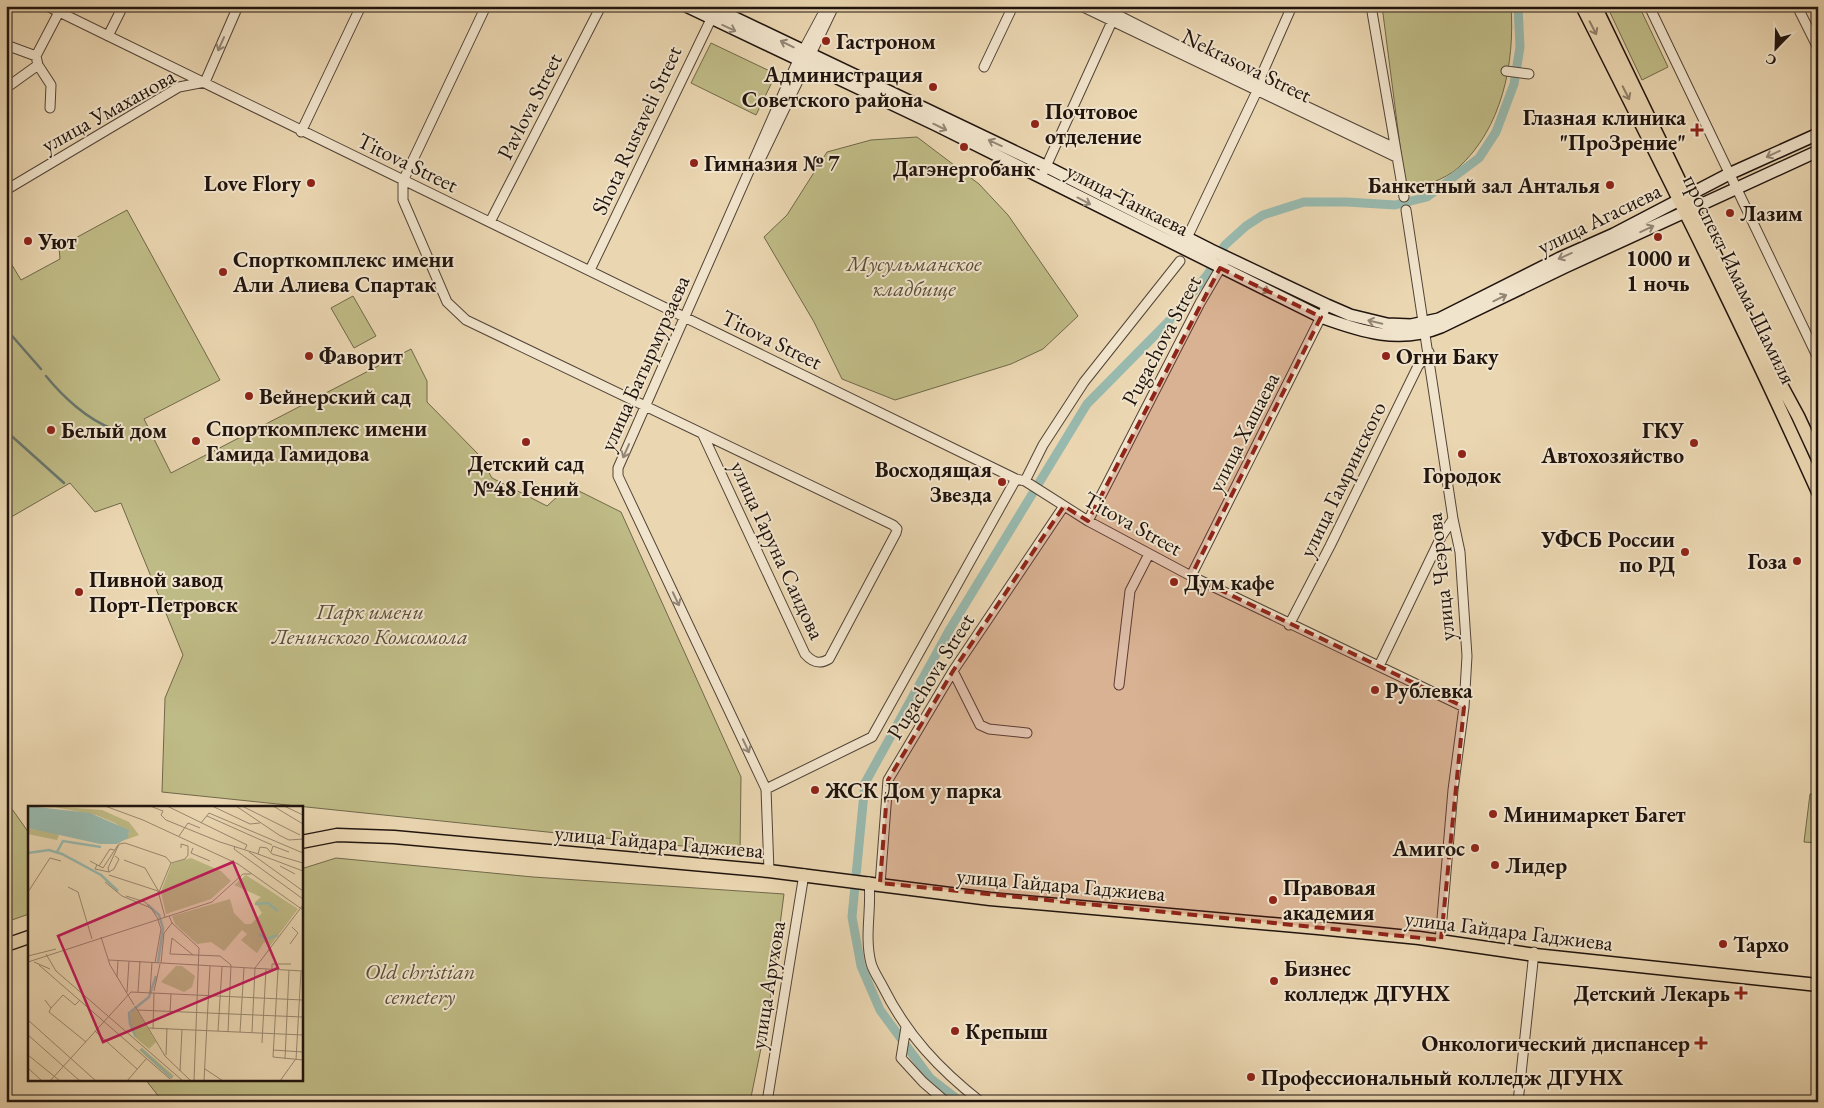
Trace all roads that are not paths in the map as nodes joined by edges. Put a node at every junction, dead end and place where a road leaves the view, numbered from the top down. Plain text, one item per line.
1 (47, 6) edge
2 (123, 6) edge
3 (238, 6) edge
4 (361, 6) edge
5 (486, 6) edge
6 (601, 6) edge
7 (686, 6) edge
8 (827, 6) edge
9 (834, 6) edge
10 (1013, 6) edge
11 (1082, 6) edge
12 (1100, 6) edge
13 (1292, 6) edge
14 (1371, 6) edge
15 (1582, 6) edge
16 (1595, 6) edge
17 (1649, 6) edge
18 (1798, 6) edge
19 (714, 10) edge
20 (59, 12) junction
21 (1114, 18) junction
22 (108, 36) junction
23 (6, 45) edge
24 (1818, 48) edge
25 (806, 57) junction
26 (37, 60) junction
27 (984, 66) dead end
28 (1506, 71) dead end
29 (1529, 74) dead end
30 (204, 82) junction
31 (1258, 87) junction
32 (6, 88) edge
33 (50, 108) dead end
34 (301, 132) junction
35 (1818, 134) edge
36 (1818, 151) edge
37 (1395, 153) junction
38 (1045, 166) junction
39 (1729, 174) junction
40 (1041, 178) junction
41 (403, 181) junction
42 (1736, 189) junction
43 (6, 190) edge
44 (1404, 197) dead end
45 (1687, 204) junction
46 (1406, 210) dead end
47 (490, 222) junction
48 (1186, 238) junction
49 (1183, 249) junction
50 (1209, 256) junction
51 (1227, 258) junction
52 (1180, 262) dead end
53 (1220, 267) junction
54 (590, 270) junction
55 (1327, 305) junction
56 (685, 317) junction
57 (1322, 317) junction
58 (1424, 329) junction
59 (1429, 352) junction
60 (1818, 358) edge
61 (647, 407) junction
62 (703, 435) junction
63 (1818, 459) edge
64 (1021, 480) junction
65 (1818, 492) edge
66 (1064, 506) junction
67 (1453, 519) junction
68 (1088, 520) junction
69 (1149, 554) junction
70 (1191, 576) junction
71 (1290, 624) junction
72 (1380, 666) junction
73 (953, 671) junction
74 (1119, 685) dead end
75 (1464, 707) junction
76 (1027, 733) dead end
77 (766, 789) junction
78 (302, 841) edge
79 (768, 870) junction
80 (804, 876) junction
81 (875, 884) junction
82 (28, 936) edge
83 (1440, 941) junction
84 (6, 944) edge
85 (1534, 954) junction
86 (1818, 984) edge
87 (906, 1027) junction
88 (767, 1102) edge
89 (946, 1102) edge
90 (981, 1102) edge
91 (1518, 1102) edge

1 - 20 street, Titova Street
2 - 22 street
3 -> 30 street
4 - 34 street
5 - 41 street
6 - 47 street, Pavlova Street
7 - 19 main road, улица Танкаева
8 - 25 street, улица Батырмурзаева
9 - 25 street, улица Батырмурзаева
10 - 27 street
11 - 21 street, Nekrasova Street
12 - 21 street, Nekrasova Street
13 - 31 street
14 - 37 street
15 -> 45 main road, проспект Имама Шамиля
16 - 45 main road, проспект Имама Шамиля
17 - 39 street
18 - 24 street
19 - 25 main road, улица Танкаева
19 - 54 street, Shota Rustaveli Street
20 - 22 street, Titova Street
20 - 26 street
21 - 31 street, Nekrasova Street
21 - 38 street
22 - 30 street, Titova Street
23 - 26 street
38 -> 25 main road, улица Танкаева
25 -> 40 main road, улица Танкаева
25 - 56 street, улица Батырмурзаева
26 - 32 street
26 - 33 street
28 - 29 street
30 - 34 street, Titova Street
30 - 43 street, улица Умаханова
31 - 37 street, Nekrasova Street
31 - 48 street
34 - 41 street, Titova Street
35 -> 39 main road, улица Агасиева
36 - 42 main road, улица Агасиева
37 - 44 street
38 - 40 street
38 - 48 main road, улица Танкаева
39 - 42 street
39 - 45 main road, улица Агасиева
40 -> 49 main road, улица Танкаева
41 - 47 street, Titova Street
41 - 61 street, улица Гаруна Саидова
42 - 45 main road, улица Агасиева
42 - 60 street
45 - 58 main road, улица Агасиева
45 - 63 main road, проспект Имама Шамиля
45 - 65 main road, проспект Имама Шамиля
46 - 58 street, улица Чеэрова
47 - 54 street, Titova Street
48 - 49 street
48 - 50 main road, улица Танкаева
49 - 50 main road, улица Танкаева
50 - 51 main road, улица Танкаева
50 - 53 main road, улица Танкаева
51 - 53 street, Pugachova Street
51 - 55 main road, улица Танкаева
52 - 64 street
53 -> 57 main road, улица Танкаева
53 - 68 street, Pugachova Street
54 - 56 street, Titova Street
55 - 57 street, улица Хашаева
58 -> 55 main road, улица Танкаева
56 - 61 street, улица Батырмурзаева
56 - 64 street, Titova Street
57 - 58 main road, улица Танкаева
57 - 70 street, улица Хашаева
58 - 59 street, улица Чеэрова
59 - 67 street, улица Чеэрова
59 - 71 street, улица Гамринского
61 - 62 street, улица Гаруна Саидова
61 -> 77 street, улица Батырмурзаева
62 - 62 street, улица Гаруна Саидова
64 - 66 street, Titova Street
64 - 77 street
66 - 68 street, Titova Street
66 - 73 street, Pugachova Street
67 - 72 street
67 - 75 street, улица Чеэрова
68 - 69 street, Titova Street
69 - 70 street, Titova Street
69 - 74 street
70 - 71 street, Titova Street
71 - 72 street, Titova Street
72 - 75 street, Titova Street
73 - 76 street
73 - 81 street, Pugachova Street
75 - 83 street, улица Чеэрова
77 - 79 street, улица Батырмурзаева
78 - 79 main road, улица Гайдара Гаджиева
79 - 80 main road, улица Гайдара Гаджиева
80 - 81 main road, улица Гайдара Гаджиева
80 - 88 street, улица Арухова
81 - 83 main road, улица Гайдара Гаджиева
81 - 87 street, Pugachova Street
82 - 84 main road
83 - 85 main road, улица Гайдара Гаджиева
85 - 86 main road, улица Гайдара Гаджиева
85 - 86 main road, улица Гайдара Гаджиева
85 - 91 street
87 - 89 street
87 - 90 street, Pugachova Street

